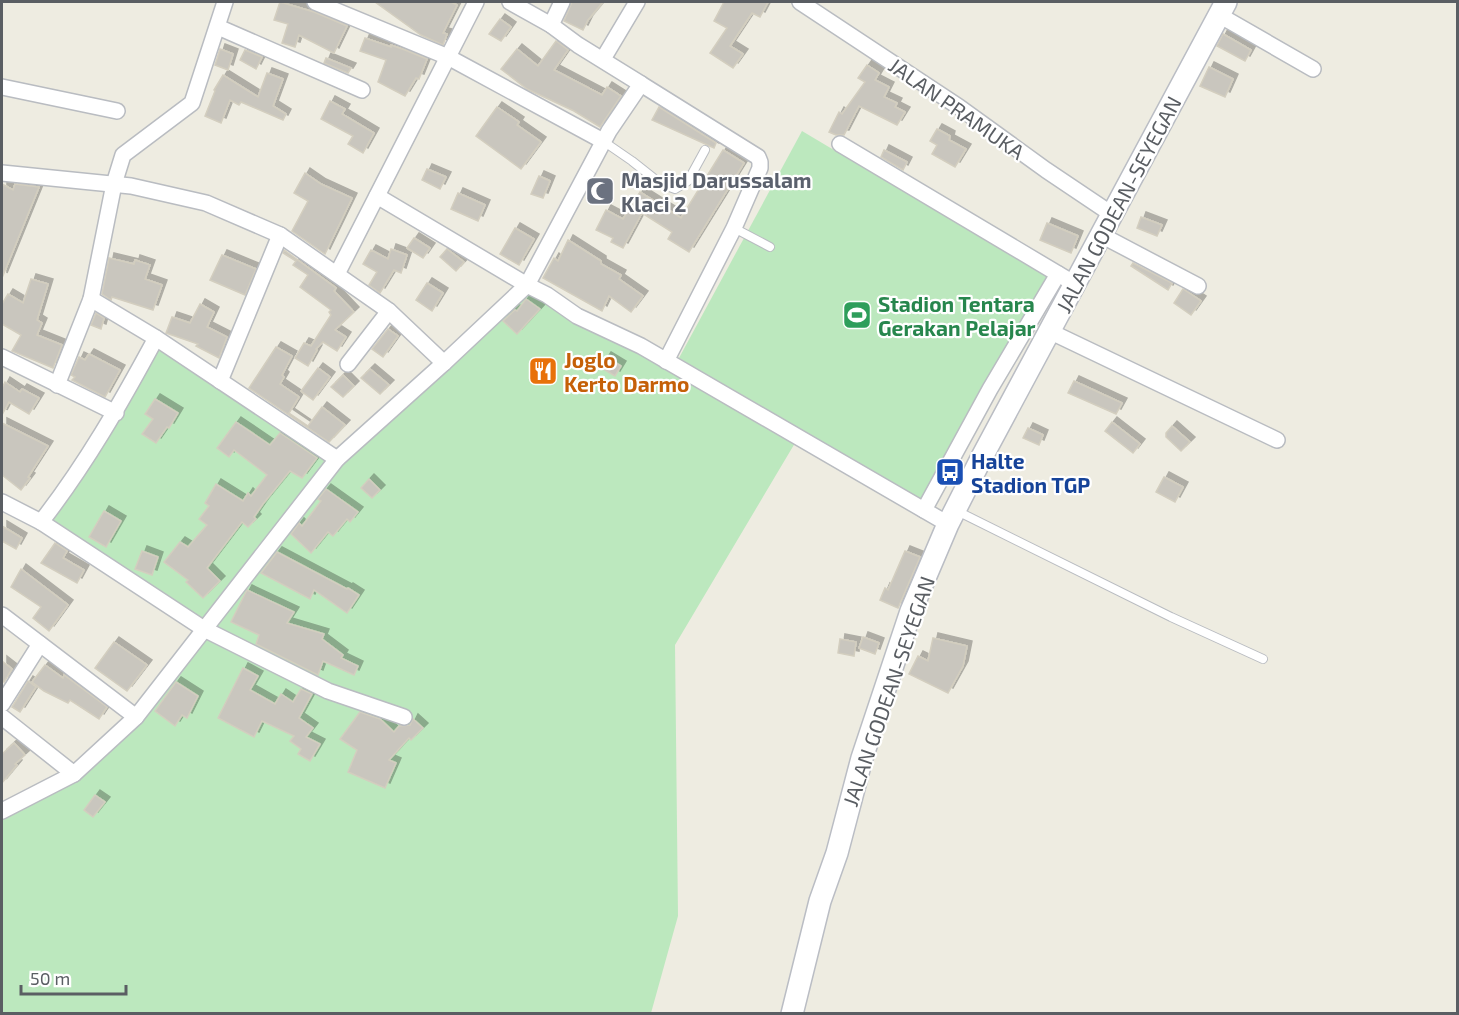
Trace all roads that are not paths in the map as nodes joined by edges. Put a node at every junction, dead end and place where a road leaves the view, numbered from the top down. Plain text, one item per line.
1 (225, 2) edge
2 (315, 2) edge
3 (476, 2) edge
4 (510, 2) edge
5 (562, 2) edge
6 (637, 2) edge
7 (800, 2) edge
8 (1222, 8) edge
9 (550, 25) junction
10 (218, 27) junction
11 (448, 57) junction
12 (603, 59) junction
13 (1313, 69) dead end
14 (641, 84) junction
15 (2, 87) edge
16 (362, 90) dead end
17 (117, 111) dead end
18 (603, 141) junction
19 (840, 144) dead end
20 (705, 150) dead end
21 (2, 174) edge
22 (114, 184) junction
23 (377, 196) junction
24 (1113, 214) junction
25 (734, 228) junction
26 (280, 235) junction
27 (1101, 235) junction
28 (770, 247) dead end
29 (337, 274) junction
30 (1066, 279) junction
31 (527, 285) junction
32 (1198, 286) dead end
33 (90, 299) junction
34 (389, 311) junction
35 (1049, 331) junction
36 (156, 338) junction
37 (2, 357) edge
38 (666, 362) junction
39 (444, 363) junction
40 (348, 364) dead end
41 (220, 381) junction
42 (57, 385) junction
43 (116, 413) junction
44 (1277, 440) dead end
45 (337, 459) junction
46 (2, 502) edge
47 (924, 510) junction
48 (952, 518) junction
49 (40, 522) junction
50 (2, 615) edge
51 (204, 629) junction
52 (40, 645) junction
53 (1263, 658) dead end
54 (2, 704) edge
55 (2, 717) edge
56 (136, 717) junction
57 (404, 717) dead end
58 (74, 774) junction
59 (2, 811) edge
60 (792, 1014) edge

1 - 10 street
2 - 11 street
3 - 11 street
4 - 9 street
5 - 9 street
6 - 12 street
7 - 24 street, JALAN PRAMUKA
8 - 13 street
8 - 24 main road, JALAN GODEAN-SEYEGAN
9 - 12 street
10 - 16 street
10 - 22 street
11 - 18 street
11 - 23 street
12 - 14 street
14 - 18 street
14 - 25 street
15 - 17 street
18 - 20 lane
18 - 31 street
19 - 30 street
21 - 22 street
22 - 26 street
22 - 33 street
23 - 29 street
23 - 31 street
24 - 27 main road, JALAN GODEAN-SEYEGAN
25 - 28 lane
25 - 38 street
26 - 29 street
26 - 41 street
27 - 30 main road, JALAN GODEAN-SEYEGAN
27 - 32 street
29 - 34 street
30 - 35 main road, JALAN GODEAN-SEYEGAN
30 - 47 street
31 - 38 street
31 - 39 street
33 - 36 street
33 - 42 street
34 - 39 street
34 - 40 street
35 - 44 street
35 - 48 main road, JALAN GODEAN-SEYEGAN
36 - 41 street
36 - 43 street
37 - 42 street
38 - 47 street
39 - 45 street
41 - 45 street
42 - 43 street
43 - 49 street
45 - 51 street
46 - 49 street
47 - 48 street
48 - 53 lane
48 - 60 main road, JALAN GODEAN-SEYEGAN
49 - 51 street
50 - 52 street
51 - 56 street
51 - 57 street
52 - 54 street
52 - 56 street
55 - 58 street
56 - 58 street
58 - 59 street

